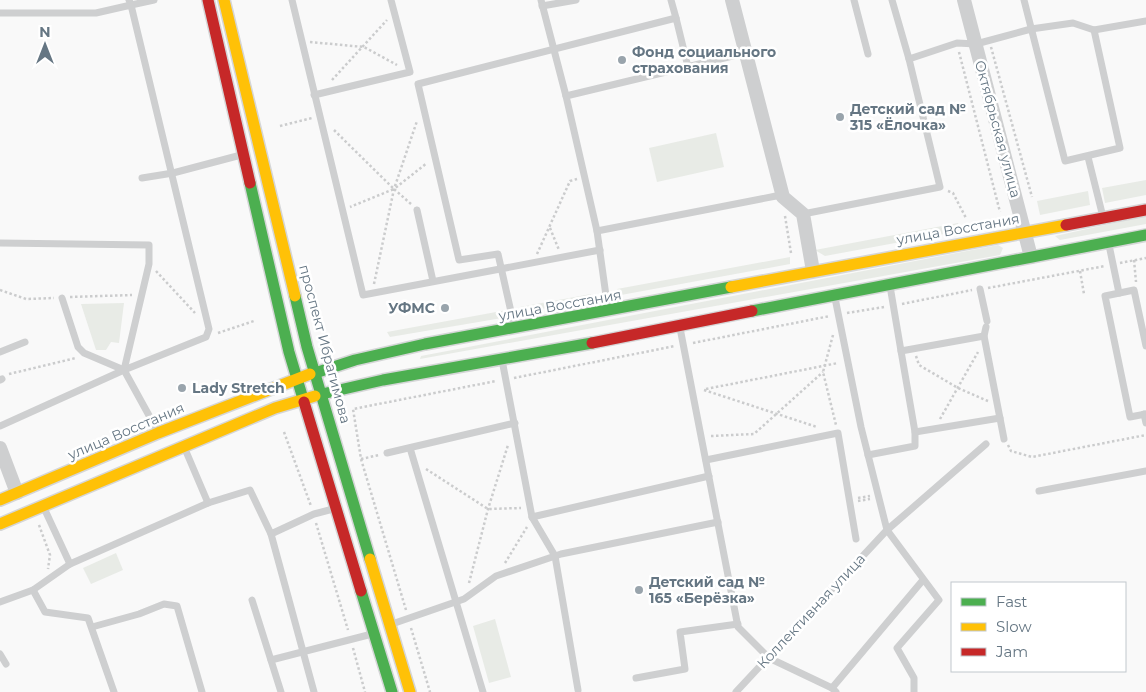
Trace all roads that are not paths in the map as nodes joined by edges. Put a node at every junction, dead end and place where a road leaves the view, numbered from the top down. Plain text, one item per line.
1 (154, 0) edge
2 (208, 0) edge
3 (224, 0) edge
4 (292, 0) edge
5 (391, 0) edge
6 (576, 0) edge
7 (671, 0) edge
8 (732, 0) edge
9 (854, 0) edge
10 (892, 0) edge
11 (964, 0) edge
12 (1024, 0) edge
13 (130, 3) edge
14 (541, 3) edge
15 (0, 13) edge
16 (676, 18) junction
17 (1146, 21) edge
18 (1032, 29) junction
19 (1094, 30) junction
20 (983, 43) junction
21 (555, 49) junction
22 (745, 53) junction
23 (868, 54) dead end
24 (909, 59) junction
25 (688, 67) junction
26 (316, 94) junction
27 (566, 96) junction
28 (243, 155) junction
29 (1088, 157) junction
30 (173, 173) junction
31 (142, 178) dead end
32 (779, 197) junction
33 (417, 210) road end
34 (1146, 210) edge
35 (803, 214) junction
36 (1103, 218) junction
37 (597, 231) junction
38 (1026, 232) junction
39 (1146, 235) edge
40 (1108, 242) junction
41 (0, 243) edge
42 (600, 250) junction
43 (1031, 257) junction
44 (501, 269) junction
45 (813, 271) junction
46 (433, 282) junction
47 (890, 283) junction
48 (980, 289) road end
49 (1119, 293) junction
50 (834, 295) junction
51 (62, 298) dead end
52 (608, 312) junction
53 (680, 325) junction
54 (515, 328) junction
55 (984, 338) junction
56 (25, 342) dead end
57 (425, 344) junction
58 (1146, 346) edge
59 (901, 351) junction
60 (0, 352) edge
61 (502, 360) junction
62 (124, 370) junction
63 (433, 372) junction
64 (315, 373) junction
65 (297, 379) junction
66 (322, 394) junction
67 (303, 400) junction
68 (1145, 414) edge
69 (1000, 418) junction
70 (515, 423) junction
71 (1146, 423) edge
72 (0, 426) edge
73 (915, 432) junction
74 (158, 433) junction
75 (1004, 439) road end
76 (986, 444) dead end
77 (184, 446) junction
78 (0, 448) edge
79 (410, 448) junction
80 (386, 453) road end
81 (868, 456) junction
82 (706, 460) junction
83 (1146, 471) edge
84 (709, 476) junction
85 (1039, 491) dead end
86 (17, 493) junction
87 (0, 500) edge
88 (208, 503) junction
89 (43, 505) junction
90 (336, 508) junction
91 (532, 517) junction
92 (718, 522) junction
93 (0, 524) edge
94 (886, 530) junction
95 (271, 534) junction
96 (856, 539) dead end
97 (555, 556) junction
98 (70, 564) junction
99 (923, 580) junction
100 (33, 590) junction
101 (252, 600) dead end
102 (0, 602) edge
103 (456, 602) junction
104 (738, 624) junction
105 (390, 625) junction
106 (92, 627) junction
107 (374, 633) junction
108 (302, 652) junction
109 (0, 654) edge
110 (769, 658) junction
111 (271, 660) junction
112 (6, 664) dead end
113 (636, 678) dead end
114 (578, 690) dead end
115 (834, 690) edge
116 (114, 692) edge
117 (202, 692) edge
118 (281, 692) edge
119 (314, 692) edge
120 (392, 692) edge
121 (410, 692) edge
122 (483, 692) edge
123 (736, 692) edge
124 (914, 692) edge

1 - 13 lane
2 - 28 main road
3 - 64 main road, проспект Ибрагимова
4 - 26 lane
5 - 26 lane
6 - 14 lane
7 - 16 lane
8 - 22 street
9 - 23 lane
10 - 24 lane
11 - 20 street, Октябрьская улица
12 - 18 lane
13 - 15 lane
13 - 30 lane
14 - 21 lane
16 - 21 lane
16 - 25 lane
17 - 19 lane
18 - 19 lane
18 - 20 lane
18 - 29 lane
19 - 29 lane
20 - 24 lane
20 - 38 street, Октябрьская улица
21 - 27 lane
21 - 44 lane
22 - 25 lane
22 - 32 street
24 - 35 lane
25 - 27 lane
26 - 46 lane
27 - 37 lane
28 - 30 lane
28 - 65 main road
29 - 36 lane
30 - 31 lane
30 - 62 lane
32 - 35 street
32 - 37 lane
33 - 46 lane
34 - 36 main road, улица Восстания
35 - 45 street
36 - 38 main road, улица Восстания
37 - 42 lane
38 - 43 street, Октябрьская улица
38 - 45 main road, улица Восстания
39 - 40 main road
40 - 43 main road
40 - 49 lane
41 - 62 lane
42 - 44 lane
42 - 52 lane
43 - 47 main road
44 - 46 lane
44 - 54 lane
45 - 52 main road, улица Восстания
47 - 50 main road
47 - 59 lane
48 - 55 lane
49 - 58 lane
49 - 68 lane
50 - 53 main road
50 - 81 lane
51 - 62 lane
52 - 54 main road, улица Восстания
53 - 61 main road
53 - 82 lane
54 - 57 main road, улица Восстания
55 - 59 lane
55 - 69 lane
56 - 60 lane
57 - 63 main road
57 - 64 main road, улица Восстания
59 - 73 lane
61 - 63 main road
61 - 70 lane
62 - 72 lane
62 - 74 lane
63 - 66 main road
64 - 65 main road, улица Восстания
64 - 66 main road, проспект Ибрагимова
65 - 67 main road
65 - 74 main road, улица Восстания
66 - 67 main road
66 - 105 main road, проспект Ибрагимова
67 - 77 main road
67 - 90 main road
68 - 71 lane
69 - 73 lane
69 - 75 lane
70 - 79 lane
70 - 91 lane
73 - 81 lane
74 - 86 main road, улица Восстания
76 - 94 lane, Коллективная улица
77 - 88 lane
77 - 89 main road
78 - 86 street
79 - 80 lane
79 - 103 lane
81 - 94 lane
82 - 84 lane
82 - 96 lane
83 - 85 lane
84 - 91 lane
84 - 92 lane
86 - 87 main road, улица Восстания
88 - 95 lane
88 - 98 lane
89 - 93 main road
89 - 98 lane
90 - 95 lane
90 - 107 main road
91 - 97 lane
92 - 97 lane
92 - 104 lane
94 - 99 lane
94 - 110 lane, Коллективная улица
95 - 108 lane
97 - 103 lane
97 - 114 lane
98 - 100 lane
99 - 115 lane
99 - 124 lane
100 - 102 lane
100 - 106 lane
101 - 111 lane
103 - 105 lane
103 - 122 lane
104 - 110 lane
104 - 113 lane
105 - 121 main road, проспект Ибрагимова
106 - 116 lane
106 - 117 lane
107 - 108 lane
107 - 120 main road
108 - 111 lane
108 - 119 lane
109 - 112 lane
110 - 115 lane
110 - 123 lane, Коллективная улица
111 - 118 lane

